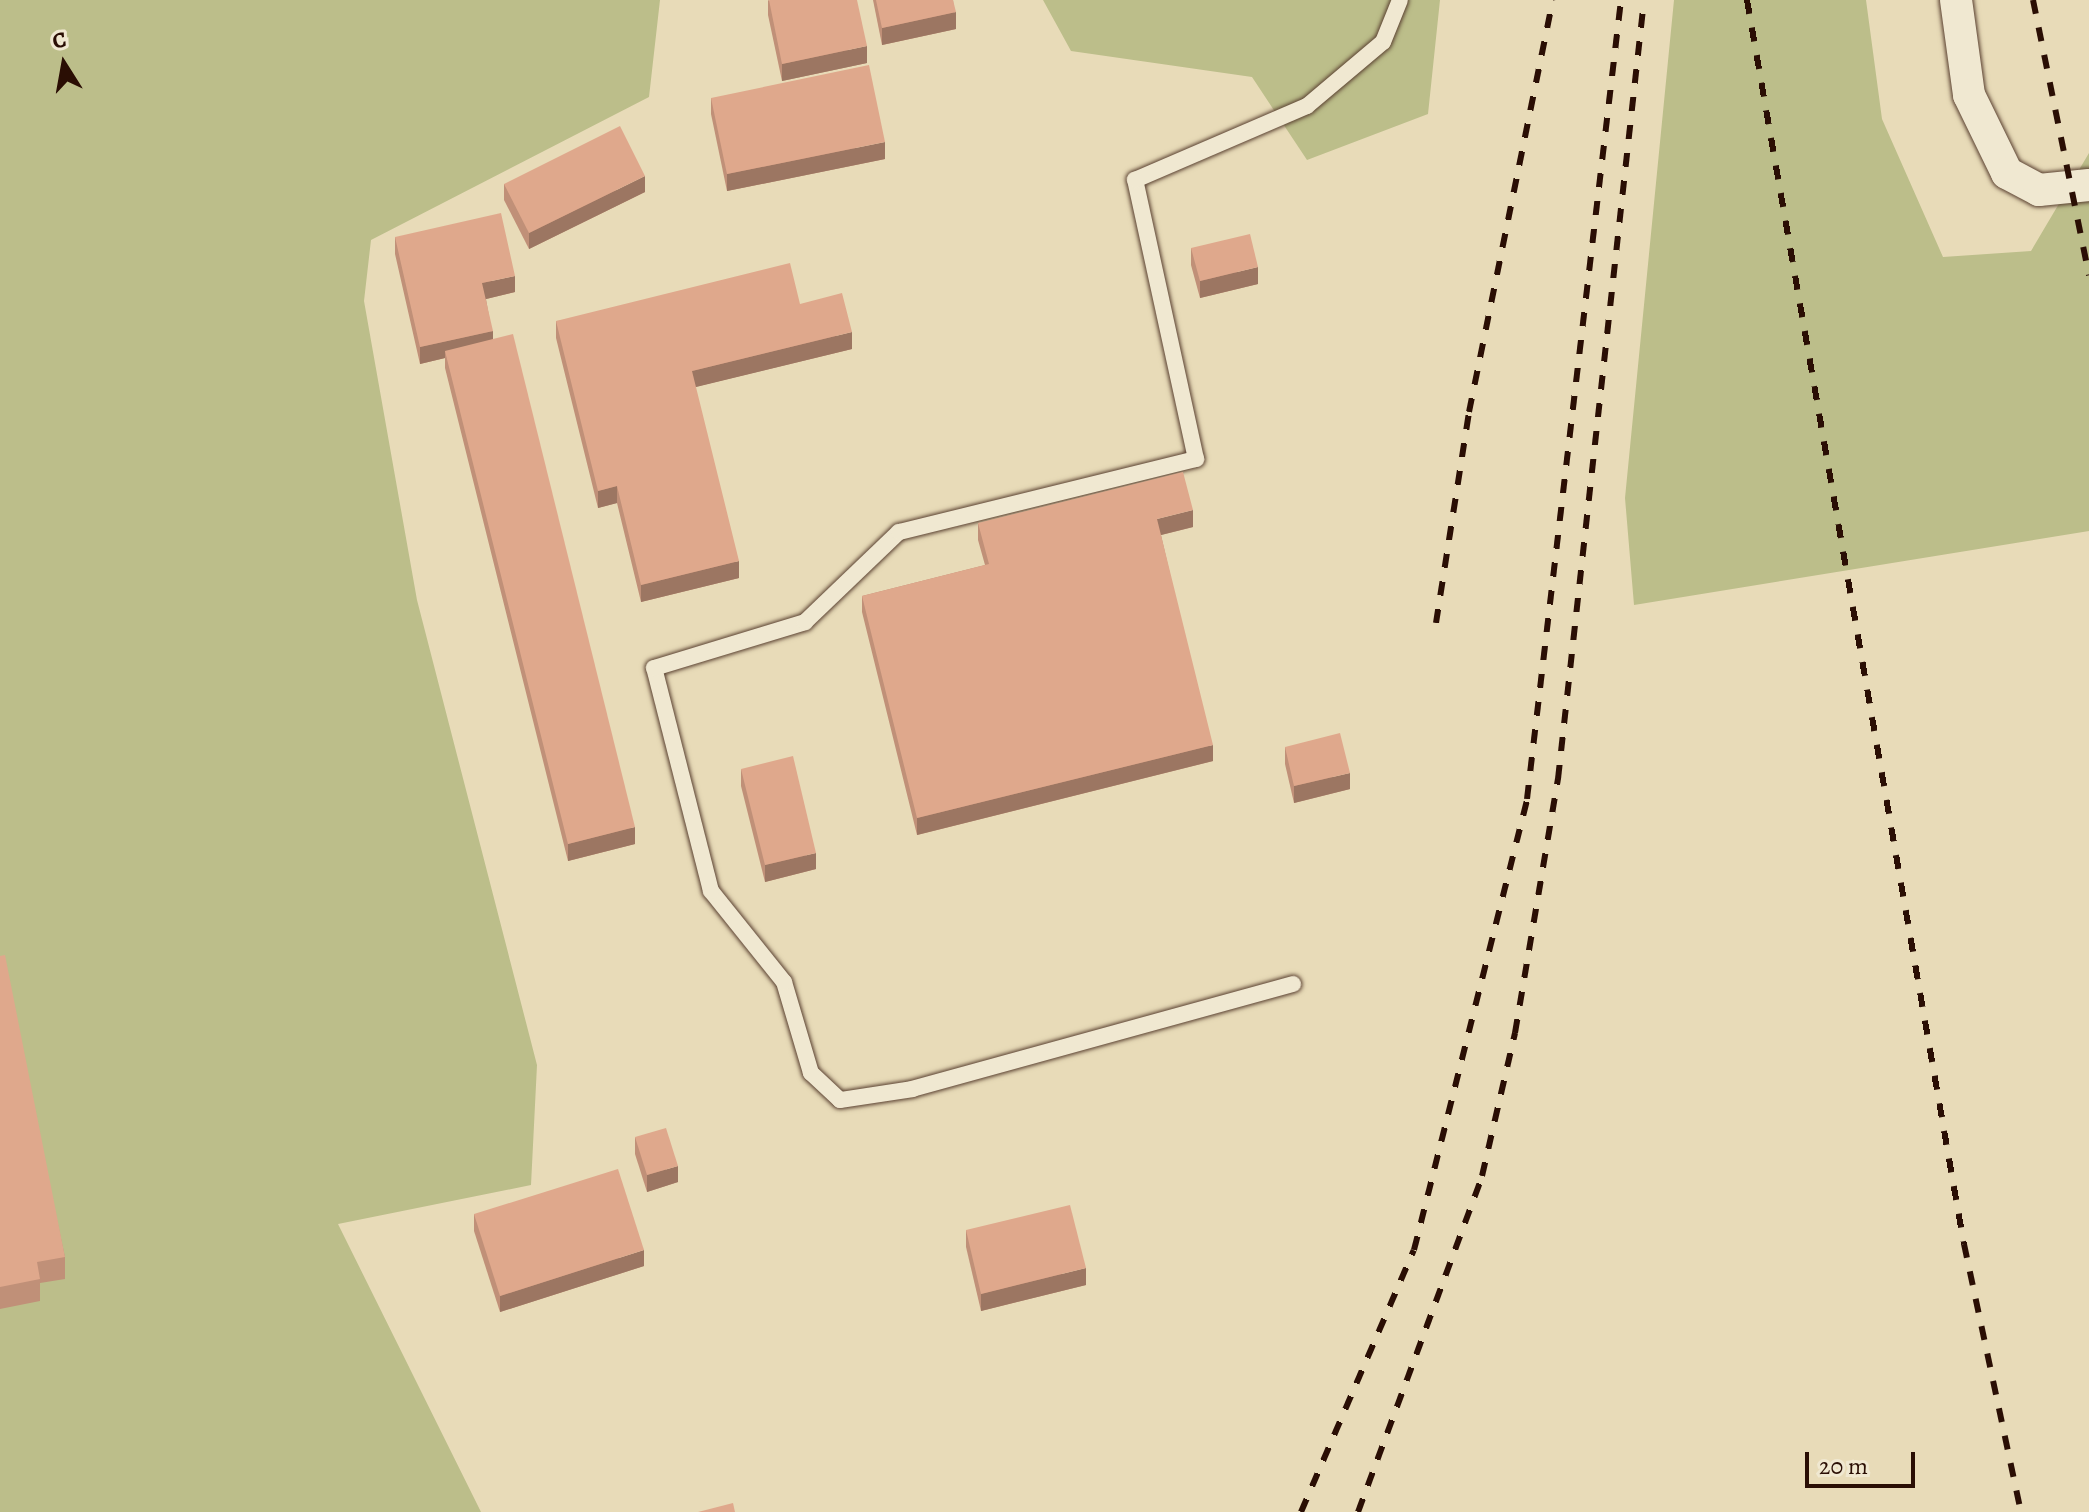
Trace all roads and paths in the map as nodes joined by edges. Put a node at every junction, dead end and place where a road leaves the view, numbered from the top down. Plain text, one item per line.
1 (1400, 0) edge
2 (1956, 0) edge
3 (2089, 185) edge
4 (1293, 984) dead end

1 - 4 lane
2 - 3 street

